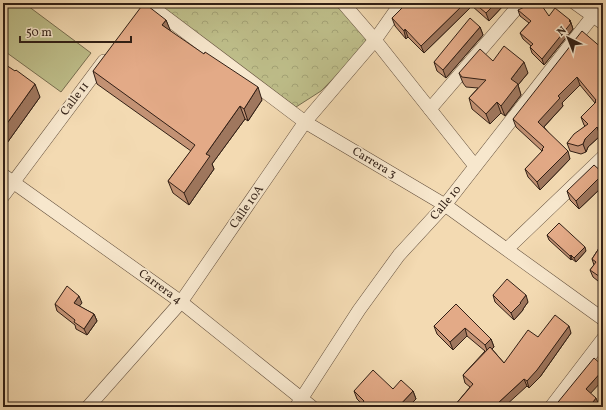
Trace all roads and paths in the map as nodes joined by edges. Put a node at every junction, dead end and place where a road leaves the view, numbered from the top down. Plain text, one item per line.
1 (148, 3) edge
2 (343, 3) edge
3 (401, 3) edge
4 (521, 3) edge
5 (575, 3) edge
6 (603, 3) edge
7 (138, 16) edge
8 (598, 20) edge
9 (375, 40) junction
10 (109, 54) edge
11 (430, 109) junction
12 (305, 122) junction
13 (603, 157) edge
14 (475, 166) junction
15 (8, 178) edge
16 (3, 196) edge
17 (445, 204) junction
18 (507, 249) junction
19 (181, 302) junction
20 (603, 319) edge
21 (603, 339) edge
22 (303, 404) edge
23 (88, 407) edge
24 (551, 407) edge

1 - 7 street
1 - 12 street, Carrera 3
2 - 9 street
3 - 9 street, Calle 10A
4 - 11 street
5 - 8 street
6 - 8 street, Calle 10
8 - 14 street, Calle 10
9 - 11 street
9 - 12 street, Calle 10A
10 - 15 street, Calle 11
11 - 14 street
12 - 17 street, Carrera 3
12 - 19 street, Calle 10A
13 - 18 street
14 - 17 street, Calle 10
15 - 16 street, Calle 11
15 - 19 street, Carrera 4
17 - 18 street, Carrera 3
17 - 22 street, Calle 10
18 - 20 street, Carrera 3
19 - 22 street, Carrera 4
19 - 23 street, Calle 10A
21 - 24 street

